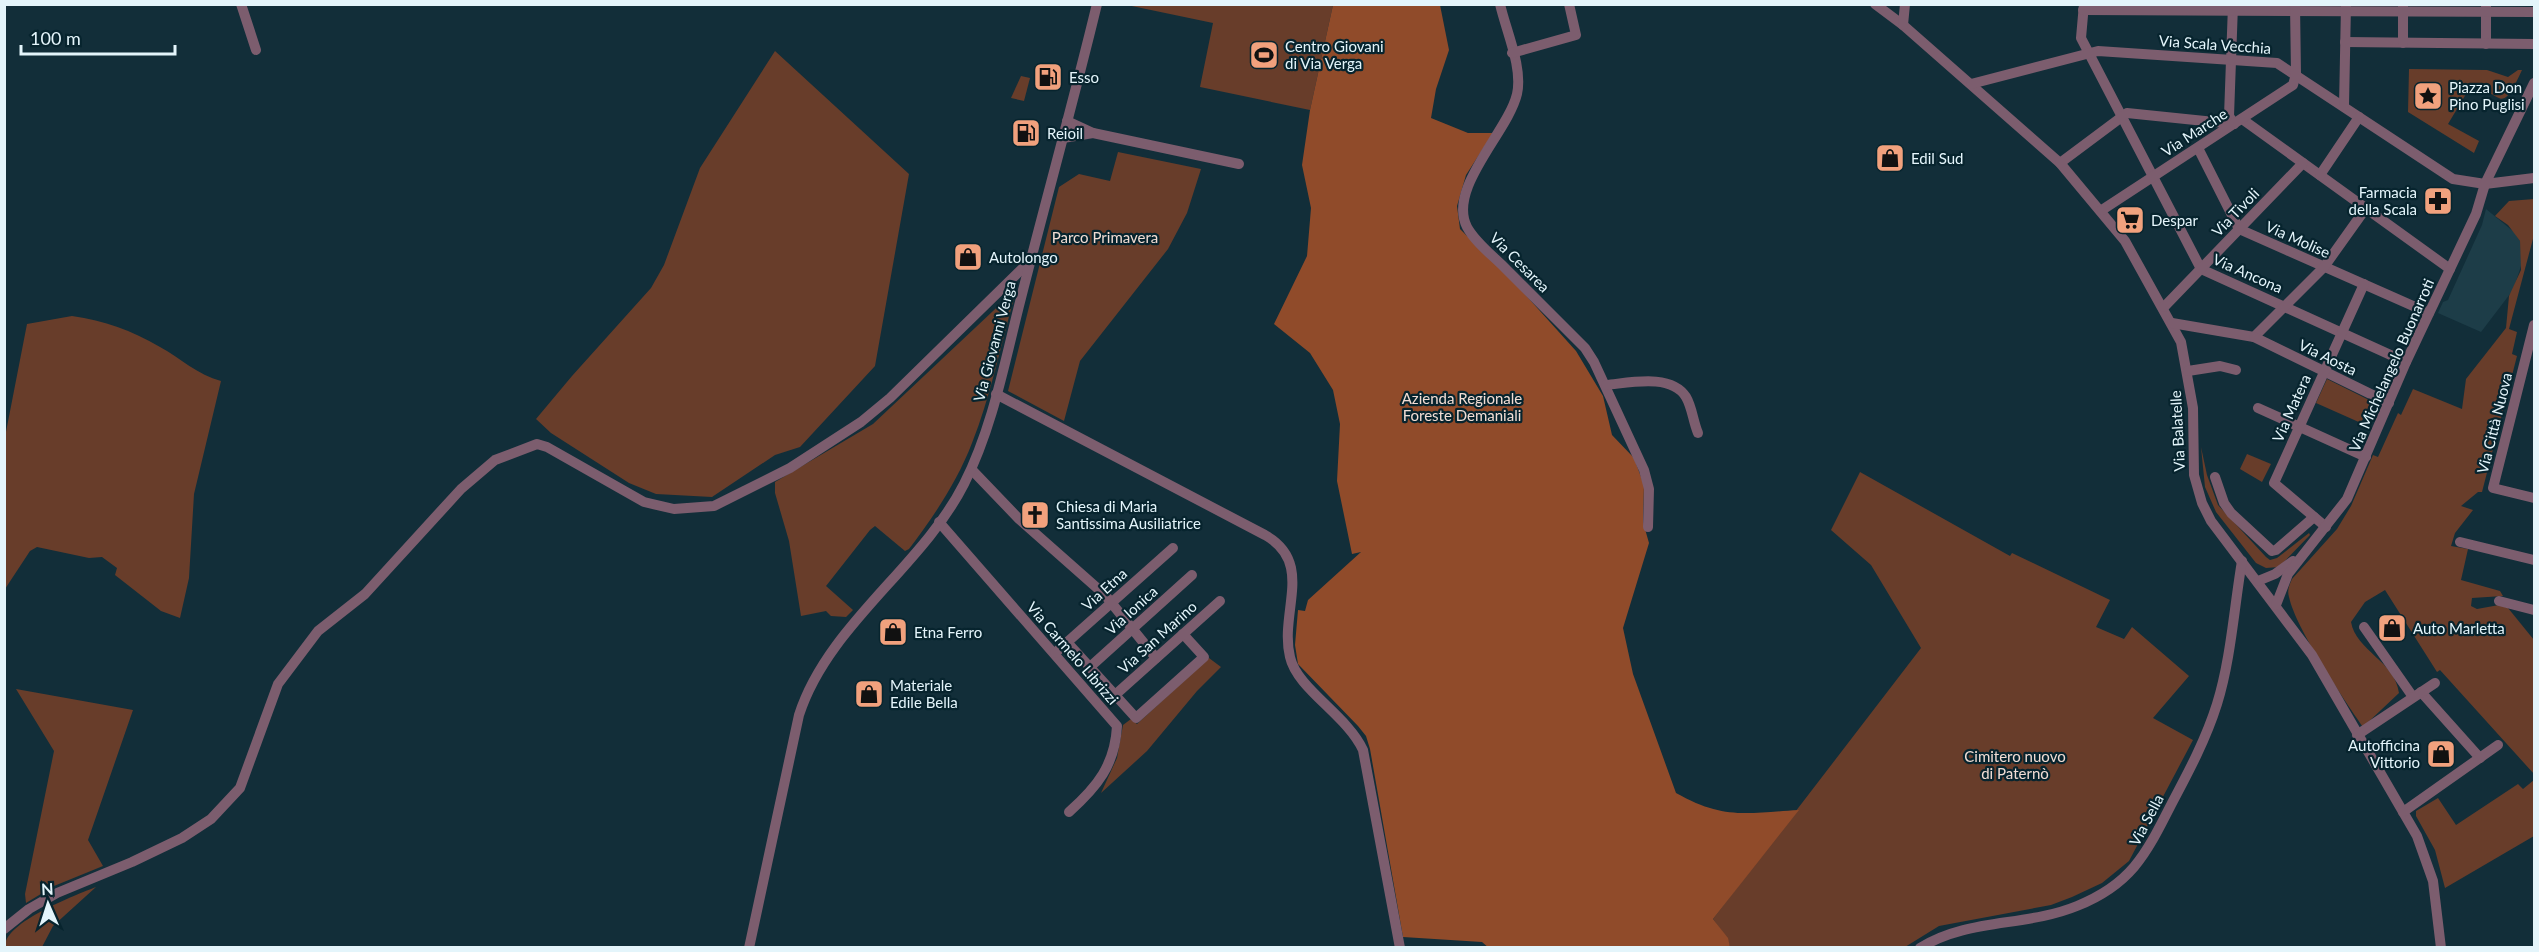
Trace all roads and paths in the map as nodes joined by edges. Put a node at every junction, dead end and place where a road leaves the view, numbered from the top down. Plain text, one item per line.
1 (241, 4) edge
2 (1097, 4) edge
3 (1500, 4) edge
4 (1569, 4) edge
5 (1875, 4) edge
6 (1905, 4) edge
7 (2083, 7) edge
8 (2233, 7) edge
9 (2295, 8) edge
10 (2346, 8) edge
11 (2403, 8) edge
12 (2486, 8) edge
13 (2535, 12) edge
14 (1903, 25) junction
15 (2403, 40) junction
16 (2486, 41) junction
17 (2345, 42) junction
18 (2535, 44) edge
19 (256, 50) dead end
20 (2088, 52) junction
21 (1512, 53) junction
22 (2233, 60) junction
23 (2296, 74) junction
24 (1971, 84) junction
25 (2534, 85) edge
26 (2344, 106) junction
27 (2122, 116) junction
28 (2359, 117) junction
29 (1067, 121) junction
30 (2238, 121) junction
31 (1093, 133) junction
32 (1063, 138) junction
33 (2198, 148) junction
34 (2060, 163) junction
35 (2303, 163) junction
36 (1239, 164) dead end
37 (2320, 175) junction
38 (2153, 177) junction
39 (2535, 178) edge
40 (2485, 184) junction
41 (2366, 208) junction
42 (2102, 210) junction
43 (2239, 229) junction
44 (1031, 260) junction
45 (2324, 267) junction
46 (2201, 269) junction
47 (2450, 269) junction
48 (2364, 284) junction
49 (2283, 306) junction
50 (2164, 307) junction
51 (2429, 313) junction
52 (2172, 323) junction
53 (2535, 325) edge
54 (2342, 333) junction
55 (2254, 337) junction
56 (2406, 362) junction
57 (2236, 370) dead end
58 (2188, 371) junction
59 (2324, 373) junction
60 (1606, 385) junction
61 (996, 394) junction
62 (2389, 403) junction
63 (2258, 408) dead end
64 (2299, 427) junction
65 (1698, 433) dead end
66 (2366, 457) junction
67 (972, 470) junction
68 (2215, 477) dead end
69 (2535, 498) edge
70 (2314, 517) junction
71 (939, 522) junction
72 (1648, 526) dead end
73 (2326, 527) junction
74 (2460, 543) dead end
75 (1173, 548) dead end
76 (2307, 549) junction
77 (2535, 560) edge
78 (2242, 561) junction
79 (1192, 575) dead end
80 (2258, 581) junction
81 (1220, 601) dead end
82 (2499, 602) dead end
83 (1110, 603) junction
84 (2276, 604) junction
85 (2535, 610) edge
86 (2364, 627) dead end
87 (1132, 629) junction
88 (1183, 634) junction
89 (1067, 642) junction
90 (1055, 653) junction
91 (1156, 658) junction
92 (1090, 667) junction
93 (2434, 683) dead end
94 (1115, 694) junction
95 (2417, 695) junction
96 (2357, 735) junction
97 (2499, 745) dead end
98 (2480, 758) junction
99 (1069, 812) dead end
100 (2403, 812) junction
101 (4, 929) edge
102 (749, 948) edge
103 (1400, 948) edge
104 (1920, 948) edge
105 (2441, 948) edge

1 - 19 street
2 - 29 street, Via Giovanni Verga
3 - 21 street, Via Cesarea
4 - 21 street
5 - 14 street, Via Balatelle
6 - 14 street
7 - 8 street
7 - 20 street, Via Ancona
8 - 9 street
8 - 22 street
9 - 10 street
9 - 23 street
10 - 11 street
10 - 17 street
11 - 12 street
11 - 15 street
12 - 13 street
12 - 16 street
14 - 24 street, Via Balatelle
15 - 16 street
15 - 17 street
16 - 18 street
17 - 26 street
20 - 22 street, Via Scala Vecchia
20 - 24 street, Via Scala Vecchia
20 - 27 street, Via Ancona
21 - 60 street, Via Cesarea
22 - 23 street, Via Scala Vecchia
22 - 30 street
23 - 26 street, Via Scala Vecchia
23 - 30 street, Via Marche
24 - 34 street, Via Balatelle
25 - 40 street, Via Michelangelo Buonarroti
26 - 28 street, Via Scala Vecchia
27 - 30 street
27 - 34 street
27 - 38 street, Via Ancona
28 - 37 street
28 - 40 street, Via Scala Vecchia
29 - 31 street
29 - 32 street, Via Giovanni Verga
30 - 33 street, Via Marche
30 - 35 street
31 - 32 street
31 - 36 street
32 - 44 street, Via Giovanni Verga
33 - 38 street, Via Marche
33 - 43 street
34 - 42 street, Via Balatelle
35 - 37 street
35 - 43 street, Via Tivoli
37 - 41 street
38 - 42 street, Via Marche
38 - 46 street, Via Ancona
39 - 40 street, Via Scala Vecchia
40 - 47 street, Via Michelangelo Buonarroti
41 - 45 street
41 - 47 street
42 - 50 street, Via Balatelle
43 - 45 street, Via Molise
43 - 46 street, Via Tivoli
44 - 61 street, Via Giovanni Verga
44 - 101 street
45 - 48 street, Via Molise
45 - 49 street
46 - 49 street, Via Ancona
46 - 50 street, Via Tivoli
47 - 51 street, Via Michelangelo Buonarroti
48 - 51 street, Via Molise
48 - 54 street, Via Matera
49 - 54 street, Via Ancona
49 - 55 street
50 - 52 street, Via Balatelle
51 - 56 street, Via Michelangelo Buonarroti
52 - 55 street, Via Aosta
52 - 58 street, Via Balatelle
53 - 69 street, Via Città Nuova
54 - 56 street, Via Ancona
54 - 59 street, Via Matera
55 - 59 street, Via Aosta
56 - 62 street, Via Michelangelo Buonarroti
57 - 58 street
58 - 78 street, Via Balatelle
59 - 62 street, Via Aosta
59 - 64 street, Via Matera
60 - 65 street
60 - 72 street, Via Cesarea
61 - 67 street, Via Giovanni Verga
61 - 103 street
62 - 66 street, Via Michelangelo Buonarroti
63 - 64 street
64 - 66 street
64 - 70 street, Via Matera
66 - 73 street, Via Michelangelo Buonarroti
67 - 71 street, Via Giovanni Verga
67 - 83 street
68 - 70 street
70 - 73 street, Via Matera
71 - 90 street, Via Carmelo Librizzi
71 - 102 street, Via Giovanni Verga
73 - 76 street, Via Michelangelo Buonarroti
74 - 77 street
75 - 83 street, Via Etna
76 - 80 street
76 - 84 street
78 - 80 street, Via Balatelle
78 - 104 street, Via Sella
79 - 87 street, Via Ionica
80 - 84 street, Via Balatelle
81 - 88 street, Via San Marino
82 - 85 street
83 - 87 street
83 - 89 street, Via Etna
84 - 96 street, Via Balatelle
86 - 95 street
87 - 91 street
87 - 92 street, Via Ionica
88 - 91 street, Via San Marino
88 - 94 street
89 - 90 street, Via Etna
89 - 92 street
90 - 99 street, Via Carmelo Librizzi
91 - 94 street, Via San Marino
92 - 94 street
93 - 95 street
95 - 96 street
95 - 98 street
96 - 100 street, Via Balatelle
97 - 98 street
98 - 100 street
100 - 105 street, Via Balatelle

